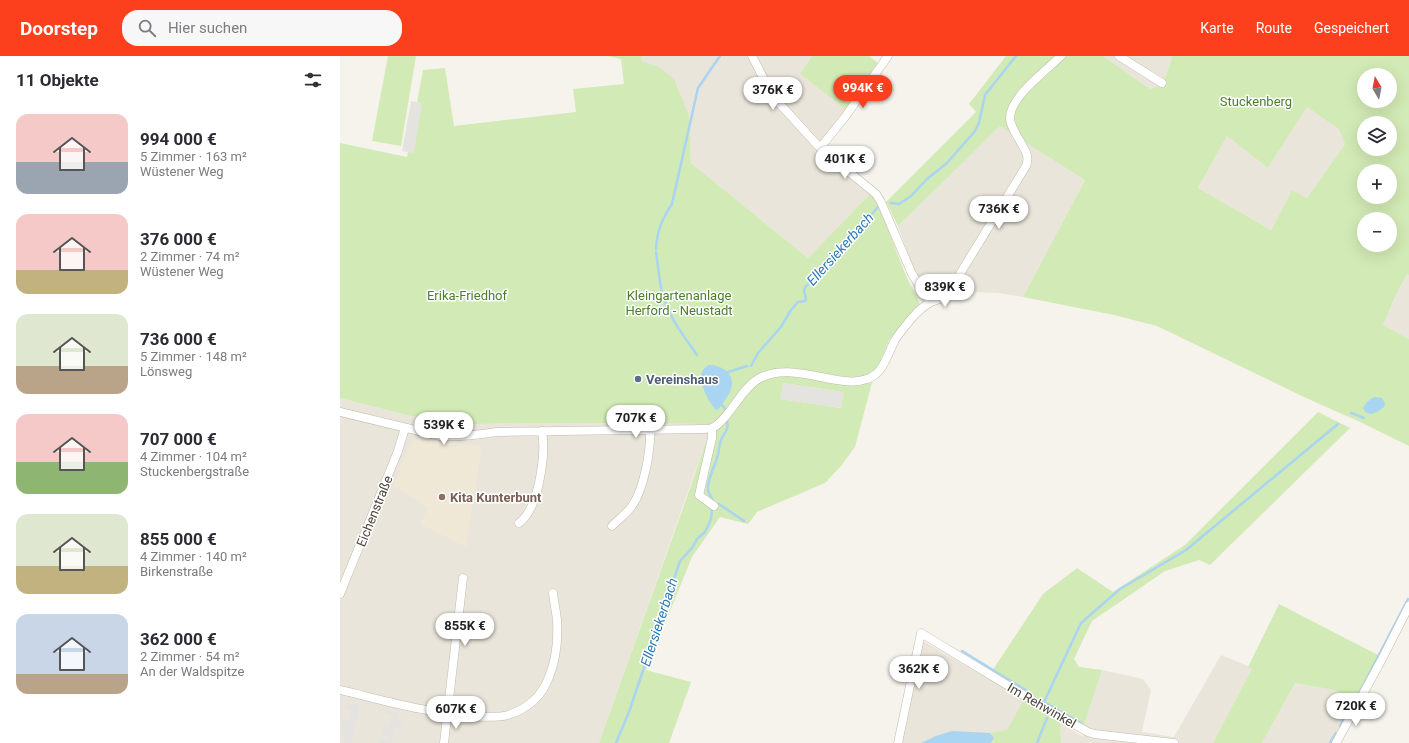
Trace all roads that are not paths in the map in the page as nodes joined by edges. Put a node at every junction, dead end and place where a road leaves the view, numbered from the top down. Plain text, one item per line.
1 (752, 56) edge
2 (888, 56) edge
3 (1061, 56) edge
4 (1119, 56) edge
5 (1162, 83) dead end
6 (820, 148) junction
7 (930, 302) junction
8 (340, 412) edge
9 (405, 428) junction
10 (712, 428) junction
11 (650, 429) junction
12 (542, 431) junction
13 (714, 506) dead end
14 (519, 523) dead end
15 (612, 526) dead end
16 (463, 578) dead end
17 (553, 593) dead end
18 (340, 594) edge
19 (1409, 606) edge
20 (340, 690) edge
21 (447, 714) junction
22 (444, 743) edge
23 (898, 743) edge
24 (1174, 743) edge
25 (1336, 743) edge

1 - 6 street
2 - 6 street
3 - 7 street
4 - 5 street
6 - 7 street
7 - 10 street
8 - 9 street
9 - 12 street
9 - 18 street, Eichenstraße
10 - 11 street
10 - 13 street
11 - 12 street
11 - 15 street
12 - 14 street
16 - 21 street
17 - 21 street
19 - 25 street
20 - 21 street
21 - 22 street
23 - 24 street, Im Rehwinkel

